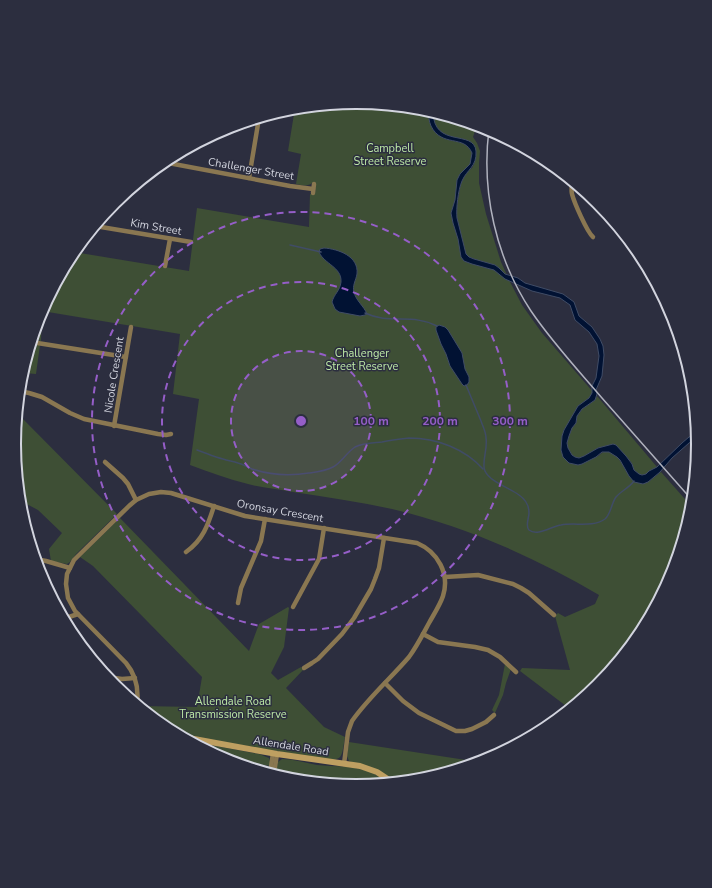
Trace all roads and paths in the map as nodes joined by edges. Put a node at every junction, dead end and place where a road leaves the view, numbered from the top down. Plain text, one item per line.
1 (258, 124) edge
2 (172, 164) edge
3 (249, 178) junction
4 (572, 188) edge
5 (313, 189) dead end
6 (101, 227) edge
7 (593, 237) dead end
8 (170, 239) junction
9 (191, 242) dead end
10 (165, 266) dead end
11 (131, 327) dead end
12 (37, 343) edge
13 (126, 357) junction
14 (25, 392) edge
15 (114, 426) junction
16 (171, 434) dead end
17 (105, 462) dead end
18 (136, 500) junction
19 (214, 506) junction
20 (265, 519) junction
21 (324, 528) junction
22 (384, 538) junction
23 (186, 552) dead end
24 (42, 560) edge
25 (70, 568) junction
26 (445, 577) junction
27 (238, 603) dead end
28 (293, 608) dead end
29 (78, 614) junction
30 (554, 615) dead end
31 (69, 617) edge
32 (423, 634) junction
33 (304, 668) dead end
34 (516, 672) dead end
35 (135, 678) junction
36 (117, 679) edge
37 (385, 683) junction
38 (137, 698) edge
39 (494, 715) dead end
40 (200, 740) edge
41 (275, 754) junction
42 (344, 764) junction
43 (274, 769) edge
44 (385, 777) edge

1 - 3 street
2 - 3 street, Challenger Street
3 - 5 street, Challenger Street
4 - 7 street
6 - 8 street, Kim Street
8 - 9 street, Kim Street
8 - 10 street
11 - 13 street, Nicole Crescent
12 - 13 street
13 - 15 street, Nicole Crescent
14 - 15 street
15 - 16 street
17 - 18 street
18 - 19 street, Oronsay Crescent
18 - 25 street, Oronsay Crescent
19 - 20 street, Oronsay Crescent
19 - 23 street
20 - 21 street, Oronsay Crescent
20 - 27 street
21 - 22 street, Oronsay Crescent
21 - 28 street
22 - 26 street, Oronsay Crescent
22 - 33 street
24 - 25 street
25 - 29 street, Oronsay Crescent
26 - 30 street
26 - 32 street
29 - 31 street
29 - 35 street, Oronsay Crescent
32 - 34 street
32 - 37 street
35 - 36 street
35 - 38 street, Oronsay Crescent
37 - 39 street
37 - 42 street
40 - 41 street, Allendale Road
41 - 42 street, Allendale Road
41 - 43 street
42 - 44 street, Allendale Road

